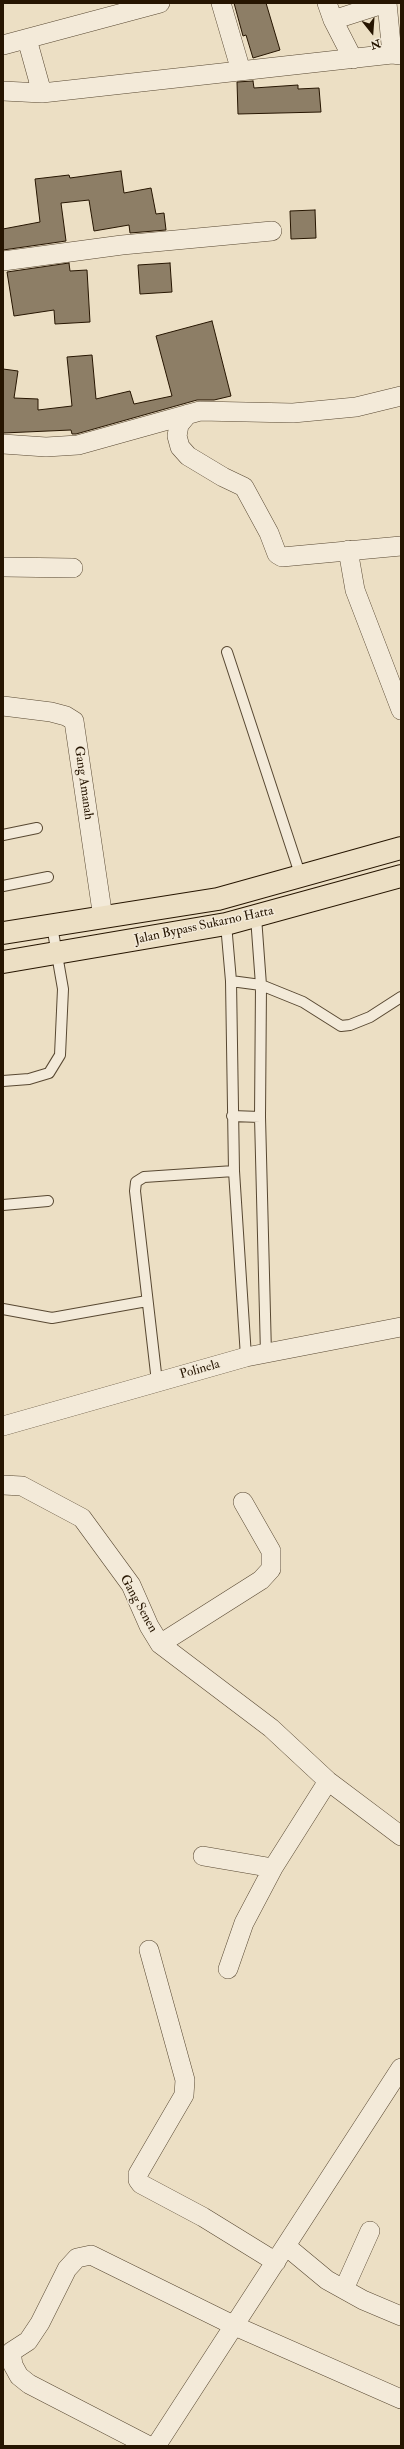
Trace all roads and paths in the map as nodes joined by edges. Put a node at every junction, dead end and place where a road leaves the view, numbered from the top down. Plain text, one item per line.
1 (160, 3) edge
2 (221, 3) edge
3 (386, 3) edge
4 (330, 11) edge
5 (27, 39) junction
6 (3, 45) edge
7 (396, 54) edge
8 (353, 59) junction
9 (241, 71) junction
10 (3, 91) edge
11 (42, 93) junction
12 (272, 231) dead end
13 (3, 261) edge
14 (401, 396) edge
15 (188, 414) junction
16 (3, 444) edge
17 (401, 546) edge
18 (348, 550) junction
19 (3, 567) edge
20 (73, 568) dead end
21 (227, 652) dead end
22 (394, 673) edge
23 (3, 706) edge
24 (401, 710) edge
25 (38, 828) dead end
26 (3, 835) edge
27 (401, 848) edge
28 (401, 876) edge
29 (48, 877) dead end
30 (301, 878) junction
31 (3, 886) edge
32 (256, 917) junction
33 (104, 918) junction
34 (226, 924) junction
35 (52, 926) junction
36 (3, 933) edge
37 (57, 954) junction
38 (3, 962) edge
39 (231, 982) junction
40 (261, 985) junction
41 (401, 997) edge
42 (3, 1081) edge
43 (232, 1116) junction
44 (260, 1116) junction
45 (234, 1171) junction
46 (48, 1201) dead end
47 (3, 1205) edge
48 (147, 1301) junction
49 (3, 1309) edge
50 (401, 1327) edge
51 (266, 1354) junction
52 (246, 1357) junction
53 (157, 1382) junction
54 (3, 1426) edge
55 (3, 1484) edge
56 (242, 1502) dead end
57 (160, 1644) junction
58 (328, 1782) junction
59 (401, 1836) edge
60 (203, 1856) dead end
61 (273, 1868) junction
62 (149, 1950) dead end
63 (228, 1969) dead end
64 (401, 2068) edge
65 (370, 2231) dead end
66 (281, 2254) junction
67 (344, 2289) junction
68 (401, 2316) edge
69 (235, 2326) junction
70 (7, 2351) edge
71 (401, 2399) edge
72 (149, 2446) edge
73 (156, 2446) edge

1 - 5 street
2 - 9 street
3 - 4 street
3 - 7 street
4 - 8 street
5 - 6 street
5 - 11 street
7 - 8 street
8 - 9 street
9 - 11 street
10 - 11 street
12 - 13 street
14 - 15 street
15 - 16 street
15 - 18 street
17 - 18 street
18 - 22 street
19 - 20 street
21 - 30 lane
22 - 24 street
23 - 33 street, Gang Amanah
25 - 26 lane
27 - 30 highway, Jalan Bypass Sukarno Hatta
28 - 32 highway, Jalan Bypass Sukarno Hatta
29 - 31 lane
30 - 33 highway, Jalan Bypass Sukarno Hatta
32 - 34 highway, Jalan Bypass Sukarno Hatta
32 - 40 lane
33 - 35 highway, Jalan Bypass Sukarno Hatta
34 - 37 highway, Jalan Bypass Sukarno Hatta
34 - 39 lane
35 - 36 highway, Jalan Bypass Sukarno Hatta
35 - 37 lane
37 - 38 highway, Jalan Bypass Sukarno Hatta
37 - 42 lane
39 - 40 lane
39 - 43 lane
40 - 41 lane
40 - 44 lane
43 - 44 lane
43 - 45 lane
44 - 51 lane
45 - 48 lane
45 - 52 lane
46 - 47 lane
48 - 49 lane
48 - 53 lane
50 - 51 street, Polinela
51 - 52 street, Polinela
52 - 53 street, Polinela
53 - 54 street, Polinela
55 - 57 street, Gang Senen
56 - 57 street
57 - 58 street, Gang Senen
58 - 59 street, Gang Senen
58 - 61 street
60 - 61 street
61 - 63 street
62 - 66 street
64 - 66 street
65 - 67 street
66 - 67 street
66 - 69 street
67 - 68 street
69 - 70 street
69 - 71 street
69 - 73 street
70 - 72 street

